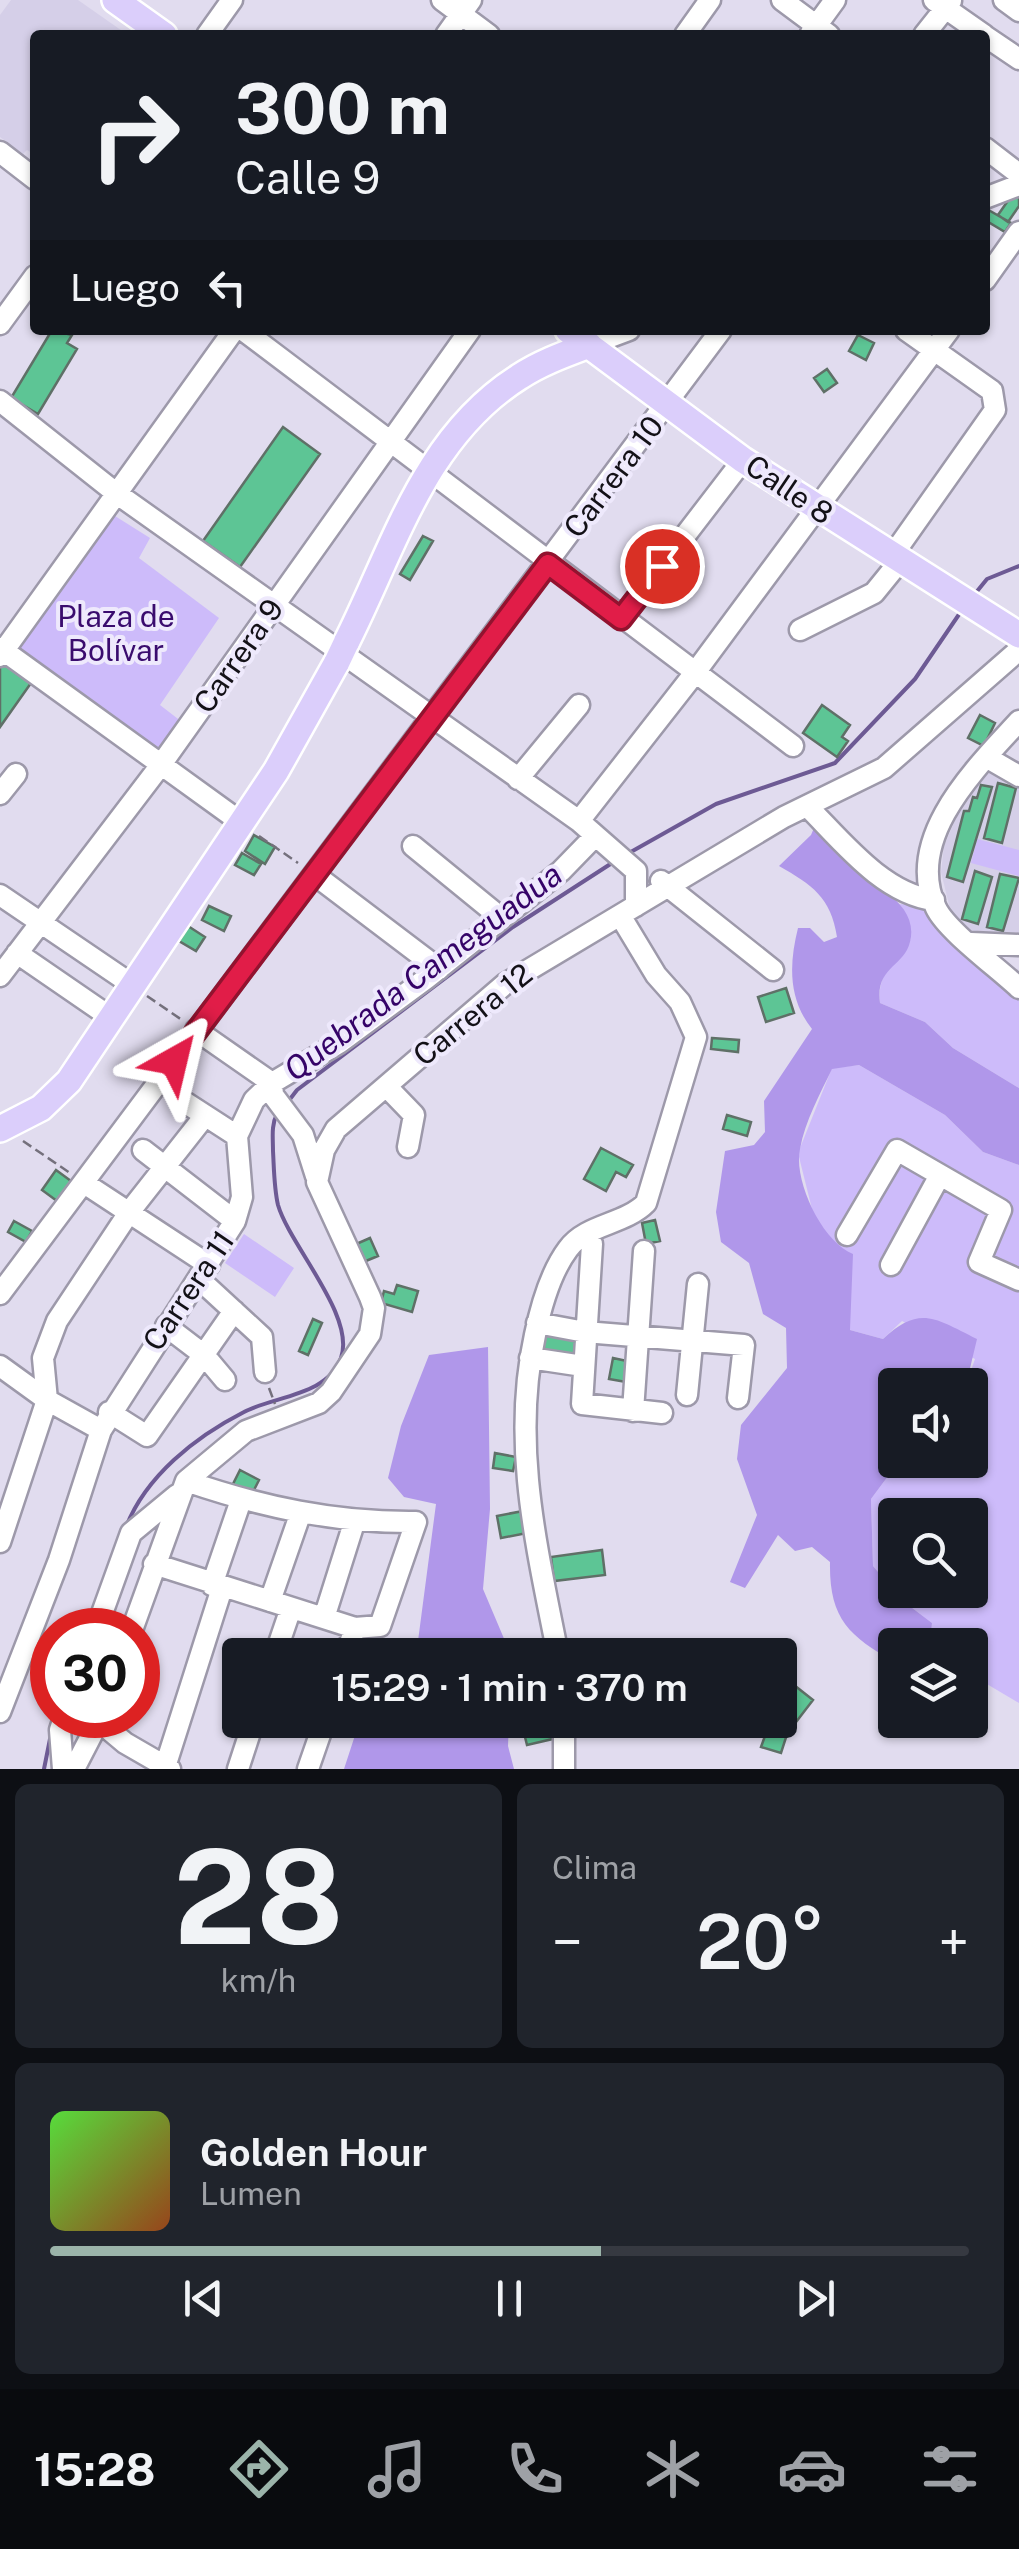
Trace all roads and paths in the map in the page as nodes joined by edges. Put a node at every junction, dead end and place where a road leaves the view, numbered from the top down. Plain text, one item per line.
1 (115, 0) edge
2 (232, 0) edge
3 (442, 0) edge
4 (710, 0) edge
5 (782, 0) edge
6 (836, 0) edge
7 (1004, 0) edge
8 (944, 3) edge
9 (466, 7) edge
10 (1019, 12) edge
11 (157, 30) edge
12 (211, 30) edge
13 (450, 30) edge
14 (485, 30) edge
15 (689, 30) edge
16 (816, 30) edge
17 (819, 30) edge
18 (927, 30) edge
19 (978, 30) edge
20 (990, 39) edge
21 (1019, 59) edge
22 (0, 152) edge
23 (990, 152) edge
24 (1019, 174) edge
25 (30, 175) edge
26 (1019, 185) edge
27 (990, 196) edge
28 (1019, 232) edge
29 (990, 273) edge
30 (30, 283) edge
31 (0, 324) edge
32 (230, 335) edge
33 (249, 335) edge
34 (466, 335) edge
35 (717, 335) edge
36 (913, 335) edge
37 (945, 335) edge
38 (578, 337) edge
39 (934, 350) junction
40 (0, 401) edge
41 (668, 405) junction
42 (388, 439) junction
43 (743, 460) junction
44 (430, 469) junction
45 (116, 493) junction
46 (815, 509) junction
47 (896, 558) junction
48 (548, 564) junction
49 (275, 604) junction
50 (621, 619) junction
51 (800, 630) dead end
52 (1019, 636) edge
53 (1019, 650) edge
54 (1, 652) edge
55 (694, 674) junction
56 (579, 705) dead end
57 (434, 718) junction
58 (1019, 721) edge
59 (793, 746) dead end
60 (986, 757) junction
61 (160, 766) junction
62 (16, 774) dead end
63 (1019, 776) edge
64 (518, 779) junction
65 (0, 794) edge
66 (807, 806) junction
67 (579, 821) junction
68 (242, 823) junction
69 (603, 842) junction
70 (412, 846) dead end
71 (632, 866) junction
72 (314, 875) junction
73 (670, 885) junction
74 (0, 894) edge
75 (935, 905) junction
76 (629, 911) junction
77 (500, 918) junction
78 (39, 923) junction
79 (970, 943) junction
80 (1019, 945) edge
81 (18, 953) junction
82 (439, 969) junction
83 (773, 970) dead end
84 (0, 976) edge
85 (134, 986) junction
86 (1019, 988) edge
87 (112, 1018) junction
88 (196, 1030) junction
89 (387, 1088) junction
90 (272, 1089) junction
91 (186, 1103) dead end
92 (204, 1117) junction
93 (1, 1127) edge
94 (238, 1136) junction
95 (408, 1147) dead end
96 (143, 1150) dead end
97 (165, 1167) junction
98 (940, 1175) junction
99 (317, 1182) junction
100 (84, 1183) junction
101 (130, 1211) junction
102 (1010, 1214) edge
103 (236, 1221) junction
104 (848, 1235) dead end
105 (592, 1244) dead end
106 (644, 1251) dead end
107 (891, 1265) dead end
108 (204, 1272) junction
109 (1019, 1280) edge
110 (698, 1284) dead end
111 (0, 1294) edge
112 (234, 1311) junction
113 (537, 1323) junction
114 (166, 1326) junction
115 (585, 1332) junction
116 (638, 1335) junction
117 (693, 1338) junction
118 (204, 1355) junction
119 (530, 1358) junction
120 (0, 1366) edge
121 (583, 1366) junction
122 (266, 1372) dead end
123 (225, 1380) dead end
124 (688, 1395) dead end
125 (738, 1398) dead end
126 (47, 1400) junction
127 (633, 1411) junction
128 (662, 1413) dead end
129 (105, 1421) junction
130 (181, 1488) junction
131 (241, 1500) junction
132 (5, 1505) edge
133 (301, 1512) junction
134 (354, 1523) junction
135 (138, 1528) junction
136 (0, 1542) edge
137 (162, 1543) junction
138 (154, 1564) junction
139 (217, 1587) junction
140 (270, 1601) junction
141 (104, 1608) edge
142 (139, 1608) edge
143 (291, 1608) junction
144 (324, 1618) junction
145 (355, 1628) junction
146 (281, 1638) edge
147 (352, 1638) edge
148 (554, 1638) edge
149 (0, 1712) edge
150 (60, 1738) edge
151 (92, 1738) edge
152 (127, 1738) edge
153 (248, 1738) edge
154 (318, 1738) edge
155 (564, 1738) edge
156 (59, 1741) junction
157 (86, 1749) junction
158 (167, 1768) edge
159 (63, 1769) edge
160 (74, 1769) edge
161 (238, 1769) edge
162 (308, 1769) edge
163 (564, 1769) edge

1 - 11 main road
2 - 12 street
3 - 9 street
4 - 15 street
5 - 16 street
6 - 17 street
7 - 10 street
8 - 18 street
8 - 19 street
9 - 13 street
9 - 14 street
20 - 21 street
22 - 25 street
23 - 24 street
26 - 27 street
28 - 29 street
30 - 31 street
32 - 45 street
33 - 42 street
34 - 42 street, Carrera 9
35 - 41 street, Carrera 10
36 - 39 street
37 - 39 street
38 - 41 main road, Calle 8
38 - 44 main road
39 - 46 street
39 - 47 street
40 - 45 street
41 - 43 main road, Calle 8
41 - 48 street, Carrera 10
42 - 44 street
42 - 49 street, Carrera 9
43 - 46 main road, Calle 8
43 - 50 street
44 - 48 street
44 - 68 main road
45 - 49 street
45 - 54 street
46 - 47 main road, Calle 8
46 - 55 street
47 - 51 street
47 - 52 main road, Calle 8
48 - 50 street
48 - 57 street, Carrera 10
49 - 57 street
49 - 61 street, Carrera 9
50 - 55 street
53 - 66 street, Carrera 12
54 - 61 street
55 - 59 street
55 - 67 street
56 - 64 street
57 - 64 street
57 - 72 street, Carrera 10
58 - 60 street
60 - 63 street
60 - 75 street
61 - 68 street
61 - 78 street, Carrera 9
62 - 65 street
64 - 67 street
66 - 73 street, Carrera 12
66 - 75 street
67 - 69 street
68 - 72 path
68 - 85 main road
69 - 71 street
69 - 77 street
70 - 77 street
71 - 73 street
71 - 76 street
72 - 82 street
72 - 88 street, Carrera 10
73 - 76 street, Carrera 12
73 - 83 street
74 - 78 street
75 - 79 street
76 - 89 street, Carrera 12
76 - 113 street
77 - 82 street
78 - 81 street, Carrera 9
78 - 85 street
79 - 80 street
79 - 86 street
81 - 84 street, Carrera 9
81 - 87 street
82 - 90 street
85 - 87 main road
85 - 88 path
87 - 93 main road
88 - 90 street
88 - 100 street, Carrera 10
89 - 95 street
89 - 99 street, Carrera 12
90 - 94 street
90 - 99 street
91 - 92 street
92 - 94 street
92 - 97 street
93 - 100 path
94 - 103 street, Carrera 11
96 - 97 street
97 - 101 street
97 - 103 street
98 - 102 street
98 - 104 street
98 - 107 street
99 - 130 street
100 - 101 street
100 - 111 street, Carrera 10
101 - 108 street
101 - 126 street
102 - 109 street
103 - 108 street, Carrera 11
105 - 115 street
106 - 116 street
108 - 112 street
108 - 114 street, Carrera 11
110 - 117 street
112 - 118 street
112 - 122 street
113 - 115 street
113 - 119 street
114 - 118 street
114 - 129 street, Carrera 11
115 - 116 street
115 - 121 street
116 - 117 street
116 - 127 street
117 - 124 street
117 - 125 street
118 - 123 street
118 - 129 street
119 - 121 street
119 - 148 street
120 - 126 street
121 - 127 street
126 - 129 street
126 - 132 street
127 - 128 street
129 - 149 street, Carrera 11
130 - 131 street
130 - 135 street
130 - 137 street
131 - 133 street
131 - 139 street
132 - 136 street
133 - 134 street
133 - 140 street
134 - 144 street
134 - 145 street
135 - 137 street
135 - 141 street
137 - 138 street
138 - 139 street
138 - 142 street
139 - 140 street
139 - 158 street
140 - 143 street
143 - 144 street
143 - 146 street
144 - 145 street
145 - 147 street
150 - 156 street
151 - 157 street
152 - 158 street
153 - 161 street
154 - 162 street
155 - 163 street
156 - 157 street
156 - 159 street
157 - 160 street

